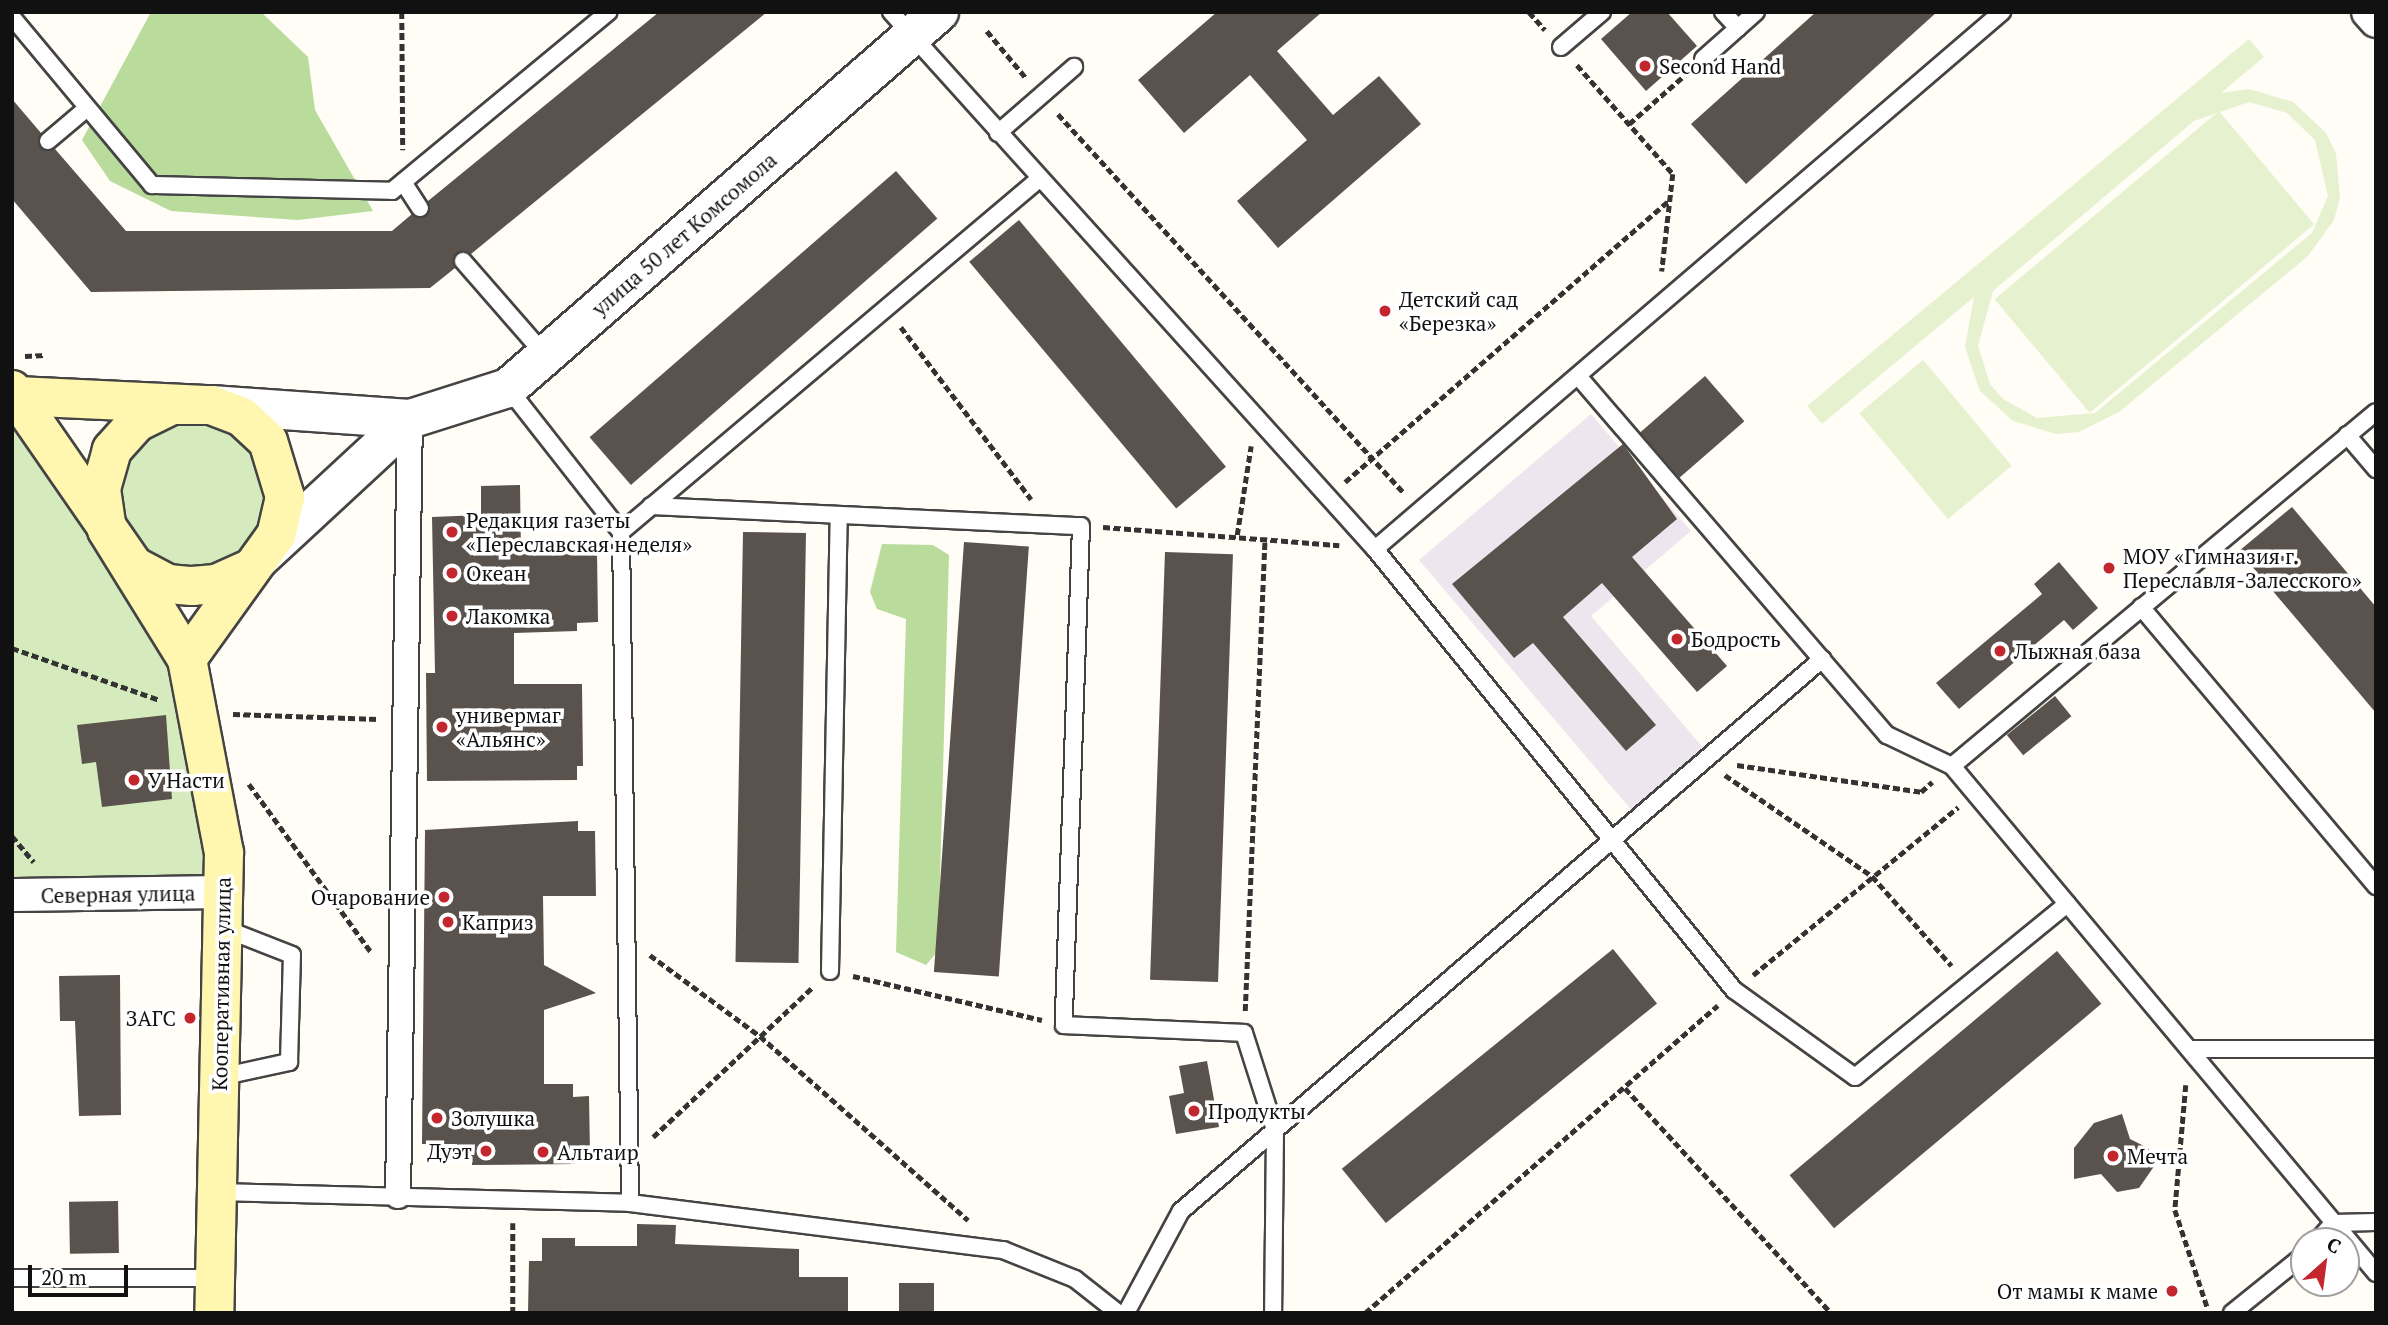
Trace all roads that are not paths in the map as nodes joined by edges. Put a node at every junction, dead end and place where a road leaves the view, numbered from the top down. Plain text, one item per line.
1 (608, 12) edge
2 (1602, 12) edge
3 (1723, 12) edge
4 (1756, 12) edge
5 (2002, 12) edge
6 (2368, 12) edge
7 (12, 18) edge
8 (914, 20) edge
9 (2376, 21) edge
10 (1738, 28) junction
11 (1561, 47) road end
12 (1703, 59) road end
13 (1074, 67) dead end
14 (87, 108) junction
15 (998, 133) junction
16 (48, 141) dead end
17 (1039, 179) junction
18 (403, 182) junction
19 (420, 208) dead end
20 (463, 261) dead end
21 (545, 355) junction
22 (1578, 376) junction
23 (508, 388) junction
24 (15, 393) edge
25 (211, 405) junction
26 (2376, 412) edge
27 (410, 419) junction
28 (2347, 435) junction
29 (2376, 469) edge
30 (652, 506) junction
31 (839, 516) junction
32 (107, 530) junction
33 (621, 532) junction
34 (1375, 549) junction
35 (249, 569) junction
36 (2141, 607) junction
37 (187, 659) junction
38 (1822, 659) junction
39 (1952, 766) junction
40 (1611, 841) junction
41 (2376, 886) edge
42 (12, 895) edge
43 (2067, 904) junction
44 (223, 910) junction
45 (830, 971) road end
46 (2189, 1049) junction
47 (2376, 1049) edge
48 (219, 1077) junction
49 (1275, 1130) junction
50 (217, 1192) junction
51 (398, 1196) junction
52 (630, 1203) junction
53 (2376, 1222) edge
54 (2333, 1223) junction
55 (2329, 1227) edge
56 (2290, 1266) edge
57 (2376, 1273) edge
58 (12, 1278) edge
59 (215, 1295) edge
60 (1118, 1313) edge
61 (1126, 1313) edge
62 (1273, 1313) edge
63 (2232, 1313) edge

1 - 18 lane
2 - 11 lane
3 - 10 lane
4 - 10 lane
5 - 22 lane
6 - 9 street
7 - 14 lane
8 - 15 lane
8 - 21 street, улица 50 лет Комсомола
10 - 12 lane
13 - 15 lane
14 - 16 lane
14 - 18 lane
15 - 17 lane
17 - 30 lane
17 - 34 lane
18 - 19 lane
20 - 21 lane
21 - 23 street, улица 50 лет Комсомола
22 - 34 lane
22 - 38 lane
23 - 27 street, улица 50 лет Комсомола
23 - 33 lane
24 - 25 main road
24 - 32 main road
25 - 27 street
25 - 32 main road
25 - 35 main road
26 - 28 lane
27 - 35 street
27 - 51 street
28 - 29 lane
28 - 36 lane
30 - 31 lane
30 - 33 lane
31 - 45 lane
31 - 49 lane
32 - 35 main road
32 - 37 main road
33 - 52 lane
34 - 40 lane
35 - 37 main road
36 - 39 lane
36 - 41 lane
37 - 44 main road, Кооперативная улица
38 - 39 lane
38 - 40 lane
39 - 43 lane
40 - 43 lane
40 - 49 lane
42 - 44 street, Северная улица
43 - 46 lane
44 - 48 main road, Кооперативная улица
44 - 48 lane
46 - 47 lane
46 - 54 lane
48 - 50 main road, Кооперативная улица
49 - 61 lane
49 - 62 lane
50 - 51 lane
50 - 59 main road, Кооперативная улица
51 - 52 lane
52 - 60 lane
53 - 54 lane
54 - 55 lane
54 - 57 lane
56 - 63 lane
58 - 59 lane

